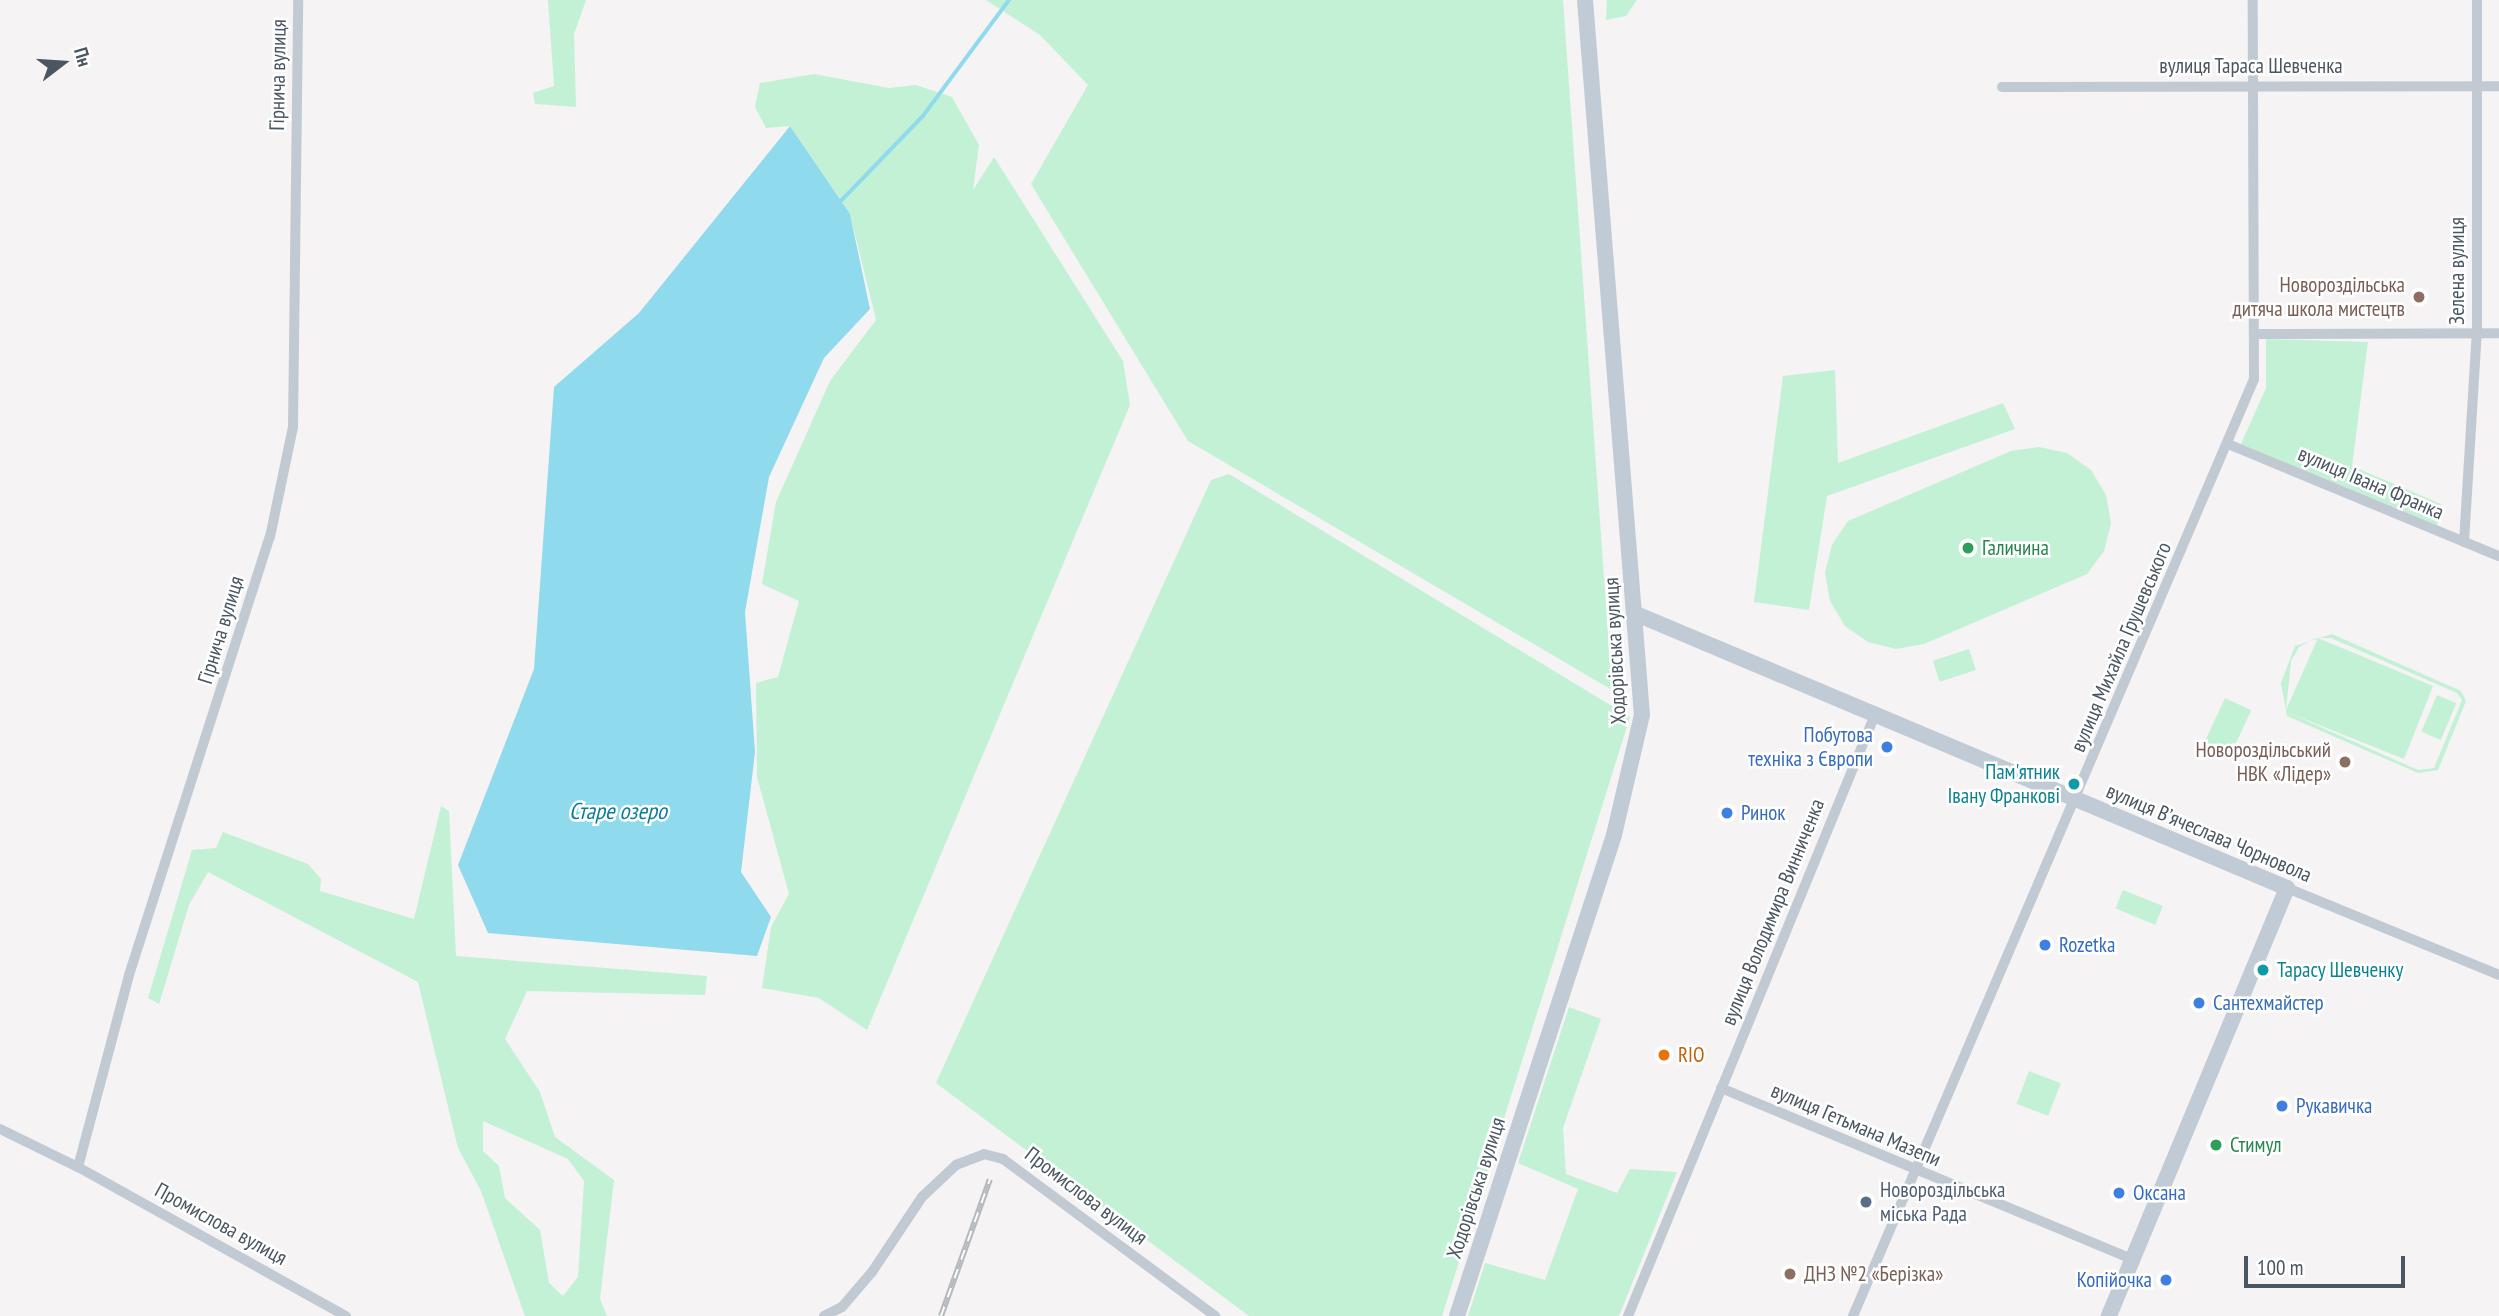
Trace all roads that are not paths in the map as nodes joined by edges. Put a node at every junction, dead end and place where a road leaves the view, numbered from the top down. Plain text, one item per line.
1 (298, 0) edge
2 (1585, 0) edge
3 (2253, 0) edge
4 (2477, 0) edge
5 (2250, 84) junction
6 (2477, 86) junction
7 (2499, 86) edge
8 (2002, 87) dead end
9 (2477, 332) junction
10 (2499, 332) edge
11 (2253, 334) junction
12 (2228, 444) junction
13 (2464, 542) junction
14 (2499, 556) edge
15 (1634, 613) junction
16 (1874, 717) junction
17 (2078, 802) junction
18 (2287, 888) junction
19 (2499, 975) edge
20 (1721, 1088) junction
21 (0, 1129) edge
22 (78, 1167) junction
23 (1913, 1171) junction
24 (2131, 1259) junction
25 (346, 1316) edge
26 (824, 1316) edge
27 (1215, 1316) edge
28 (1457, 1316) edge
29 (1628, 1316) edge
30 (1853, 1316) edge
31 (2109, 1316) edge

1 - 22 street, Гірнича вулиця
2 - 15 main road, Ходорівська вулиця
3 - 5 street, вулиця Михайла Грушевського
4 - 6 street, Зелена вулиця
5 - 6 street, вулиця Тараса Шевченка
5 - 8 street, вулиця Тараса Шевченка
5 - 11 street, вулиця Михайла Грушевського
6 - 7 street, вулиця Тараса Шевченка
6 - 9 street, Зелена вулиця
9 - 10 street
9 - 11 street
9 - 13 street, Зелена вулиця
11 - 12 street, вулиця Михайла Грушевського
12 - 13 street, вулиця Івана Франка
12 - 17 street, вулиця Михайла Грушевського
13 - 14 street, вулиця Івана Франка
15 - 16 main road, вулиця Вʼячеслава Чорновола
15 - 28 main road, Ходорівська вулиця
16 - 17 main road, вулиця Вʼячеслава Чорновола
16 - 20 street, вулиця Володимира Винниченка
17 - 18 main road, вулиця Вʼячеслава Чорновола
17 - 23 street, вулиця Михайла Грушевського
18 - 19 street, вулиця Вʼячеслава Чорновола
18 - 24 main road
20 - 23 street, вулиця Гетьмана Мазепи
20 - 29 street, вулиця Володимира Винниченка
21 - 22 street
22 - 25 street, Промислова вулиця
23 - 24 street, вулиця Гетьмана Мазепи
23 - 30 street, вулиця Михайла Грушевського
24 - 31 main road
26 - 27 street, Промислова вулиця

